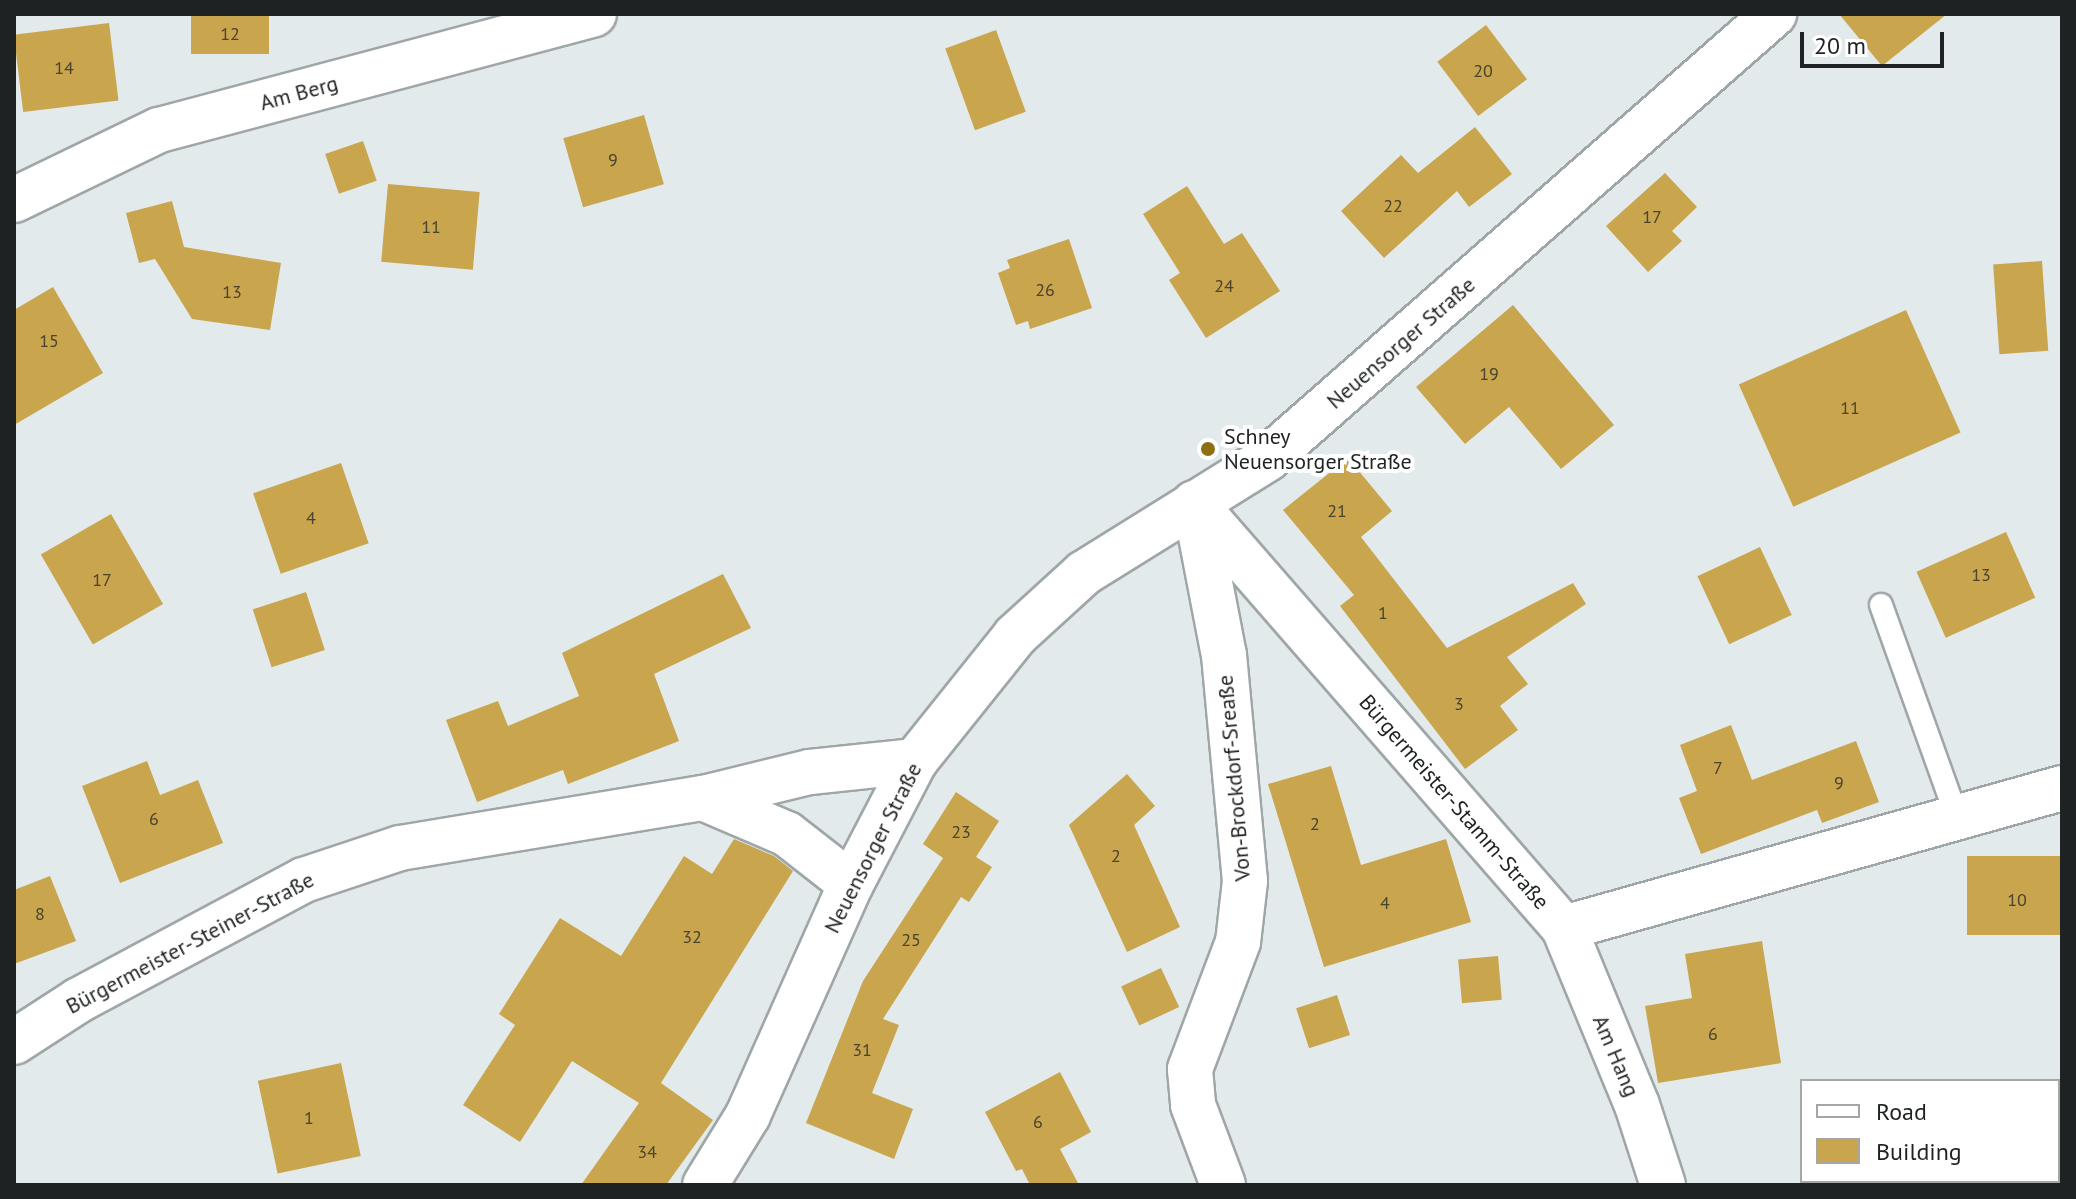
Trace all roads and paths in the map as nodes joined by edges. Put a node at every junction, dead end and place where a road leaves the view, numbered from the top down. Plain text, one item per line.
1 (594, 14) edge
2 (1774, 14) edge
3 (14, 200) edge
4 (1194, 503) junction
5 (1881, 605) dead end
6 (915, 761) junction
7 (2062, 788) edge
8 (703, 798) junction
9 (1957, 817) junction
10 (851, 884) junction
11 (1564, 928) junction
12 (14, 1042) edge
13 (705, 1185) edge
14 (1223, 1185) edge
15 (1663, 1185) edge

1 - 3 street, Am Berg
2 - 4 street, Neuensorger Straße
4 - 6 street, Neuensorger Straße
4 - 11 street, Bürgermeister-Stamm-Straße
4 - 14 street, Von-Brockdorf-Sreaße
5 - 9 lane
6 - 8 street, Bürgermeister-Steiner-Straße
6 - 10 street, Neuensorger Straße
7 - 9 street, Bürgermeister-Stamm-Straße
8 - 10 street
8 - 12 street, Bürgermeister-Steiner-Straße
9 - 11 street, Bürgermeister-Stamm-Straße
10 - 13 street, Neuensorger Straße
11 - 15 street, Am Hang

